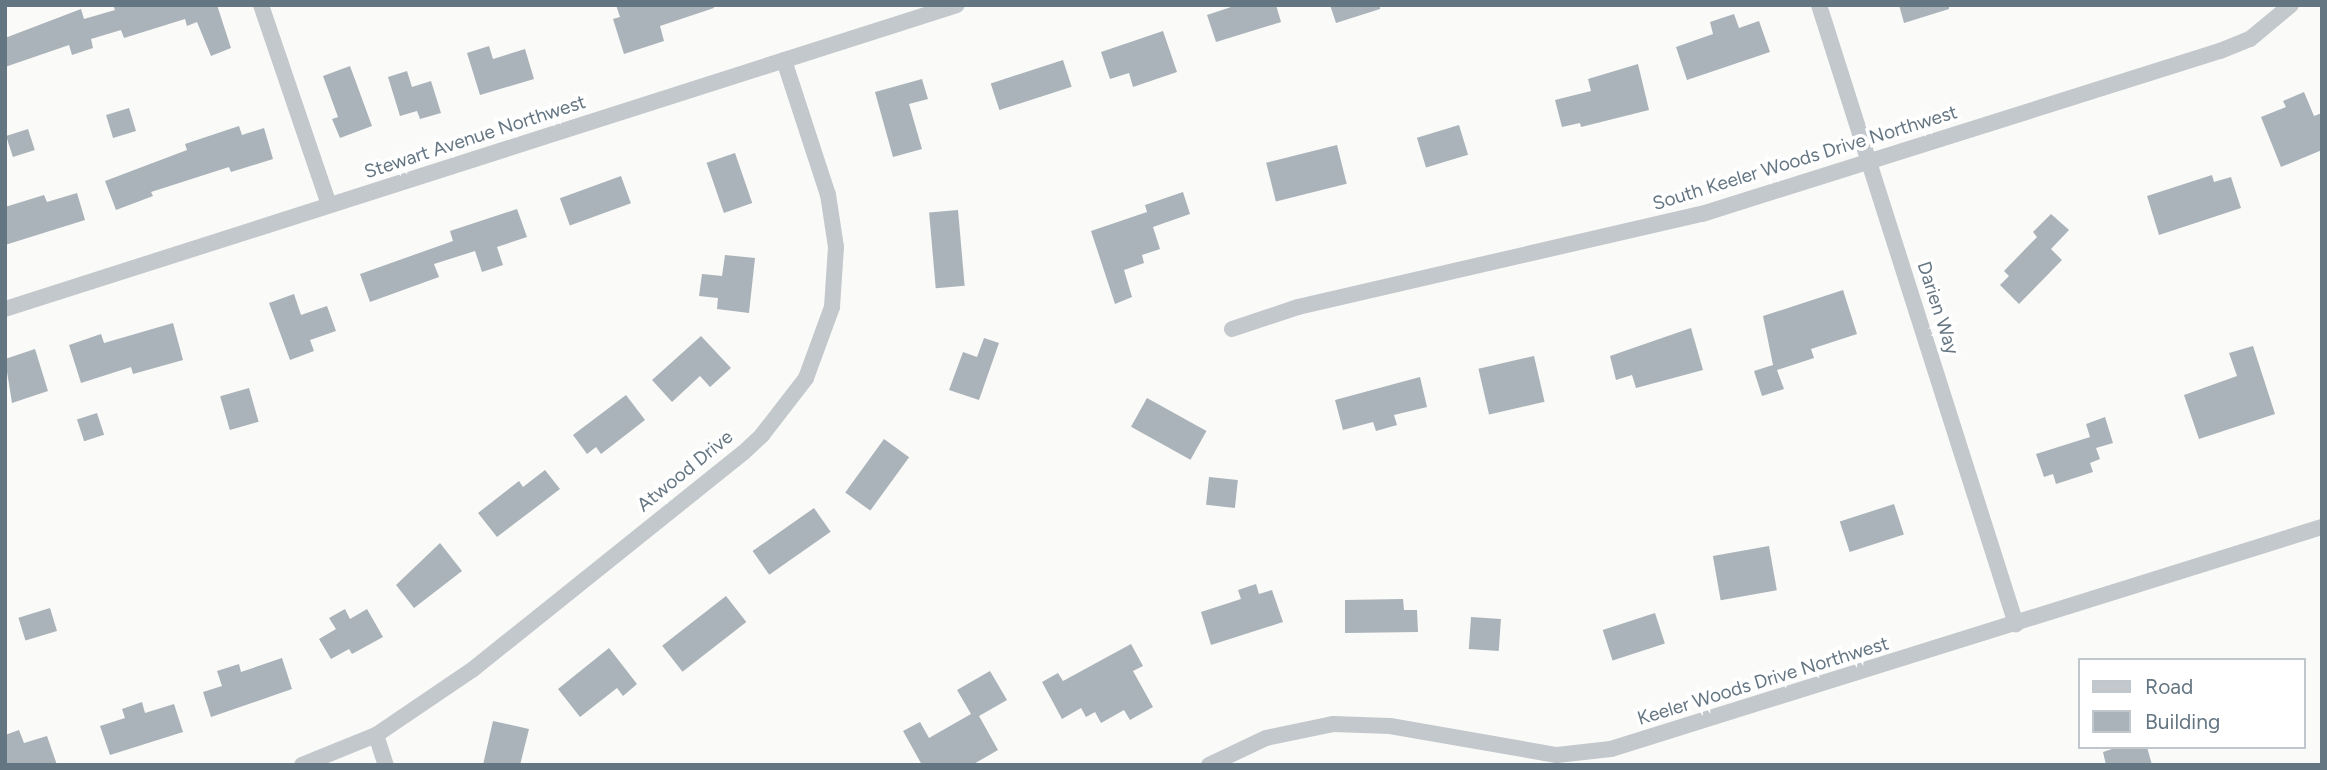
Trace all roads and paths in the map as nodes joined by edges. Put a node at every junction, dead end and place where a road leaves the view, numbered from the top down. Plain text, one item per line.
1 (261, 5) edge
2 (957, 5) edge
3 (1819, 5) edge
4 (2291, 5) edge
5 (927, 10) edge
6 (784, 60) junction
7 (1869, 162) junction
8 (329, 205) junction
9 (5, 309) edge
10 (1232, 329) dead end
11 (2322, 527) edge
12 (2016, 624) junction
13 (376, 735) junction
14 (302, 765) edge
15 (386, 765) edge
16 (1209, 765) edge

1 - 8 street
2 - 5 street, Stewart Avenue Northwest
3 - 7 street, Darien Way
4 - 7 street, South Keeler Woods Drive Northwest
5 - 6 street, Stewart Avenue Northwest
6 - 8 street, Stewart Avenue Northwest
6 - 13 street, Atwood Drive
7 - 10 street, South Keeler Woods Drive Northwest
7 - 12 street, Darien Way
8 - 9 street, Stewart Avenue Northwest
11 - 12 street, Keeler Woods Drive Northwest
12 - 16 street, Keeler Woods Drive Northwest
13 - 14 street, Atwood Drive
13 - 15 street

